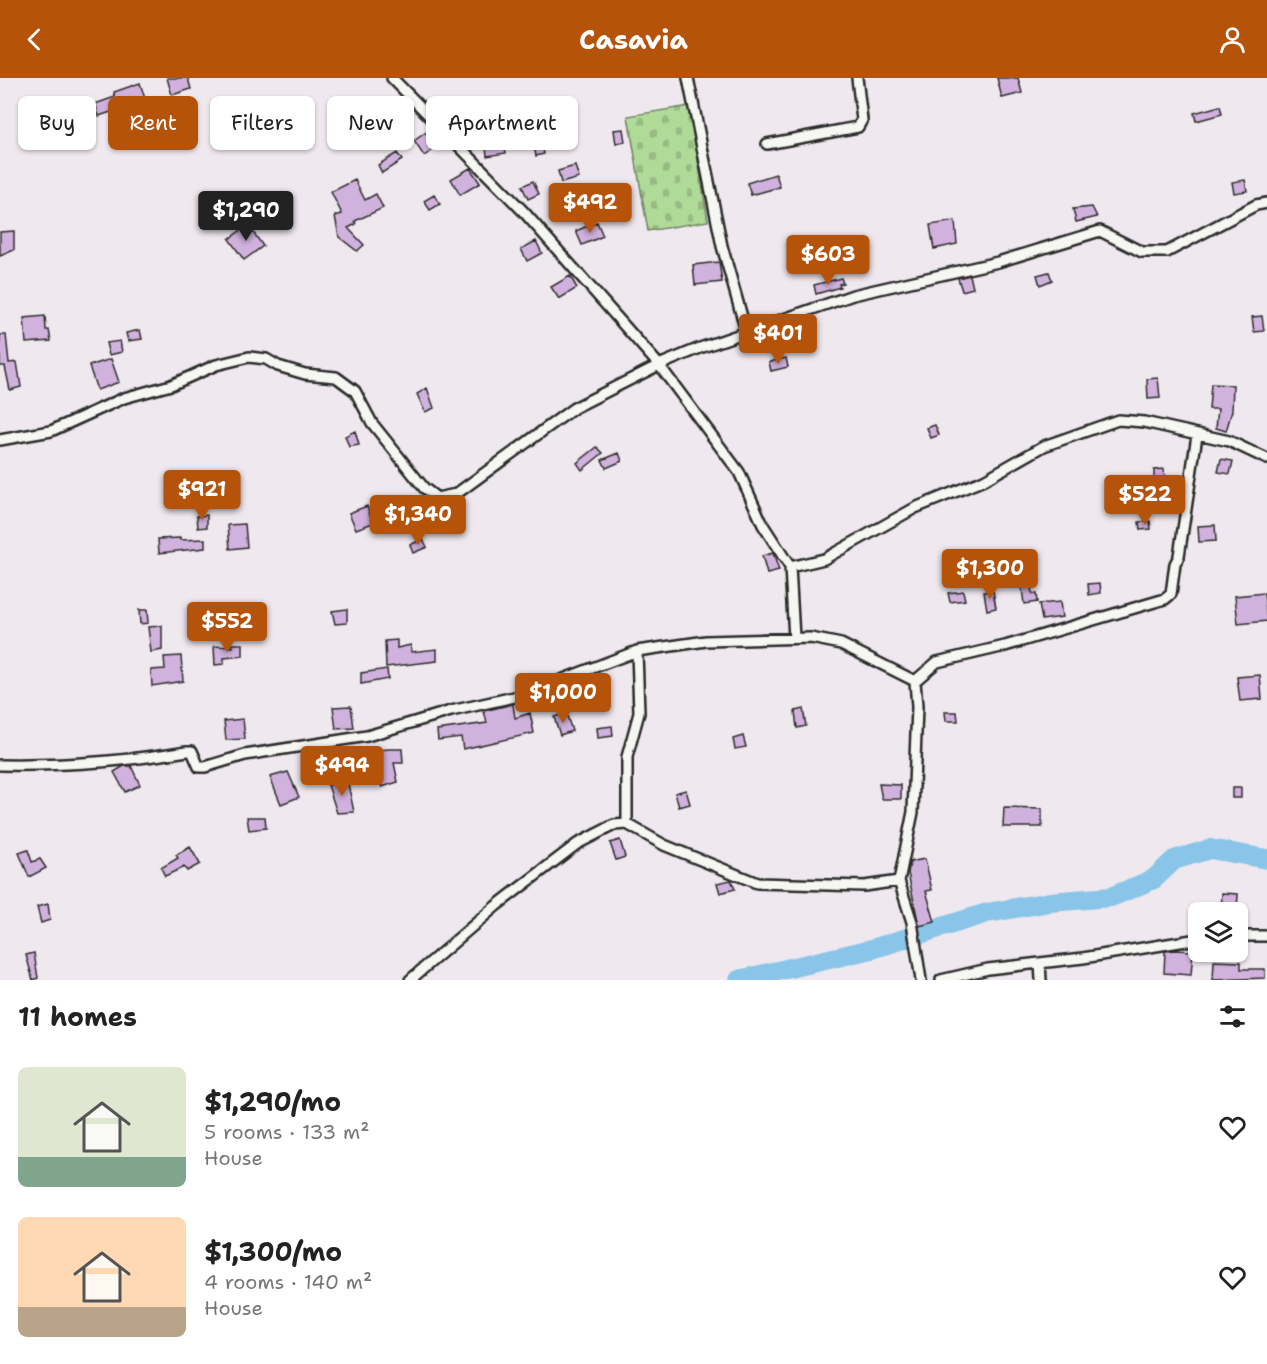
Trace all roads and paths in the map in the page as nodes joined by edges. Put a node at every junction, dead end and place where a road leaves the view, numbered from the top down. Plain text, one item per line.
1 (392, 78) edge
2 (688, 78) edge
3 (857, 78) edge
4 (767, 144) dead end
5 (1267, 203) edge
6 (746, 331) junction
7 (659, 365) junction
8 (1197, 435) junction
9 (0, 440) edge
10 (1267, 459) edge
11 (790, 567) junction
12 (794, 638) junction
13 (637, 651) junction
14 (915, 681) junction
15 (0, 765) edge
16 (627, 824) junction
17 (899, 881) junction
18 (1248, 936) edge
19 (1267, 936) edge
20 (1188, 941) edge
21 (1040, 963) junction
22 (921, 978) edge
23 (410, 980) edge
24 (941, 980) edge
25 (1041, 980) edge

1 - 7 street
2 - 6 street
3 - 4 street
5 - 6 street
6 - 7 street
7 - 9 street
7 - 11 street
8 - 10 street
8 - 11 street
8 - 14 street
11 - 12 street
12 - 13 street
12 - 14 street
13 - 15 street
13 - 16 street
14 - 17 street
16 - 17 street
16 - 23 street
17 - 22 street
18 - 19 street
20 - 21 street
21 - 24 street
21 - 25 street

